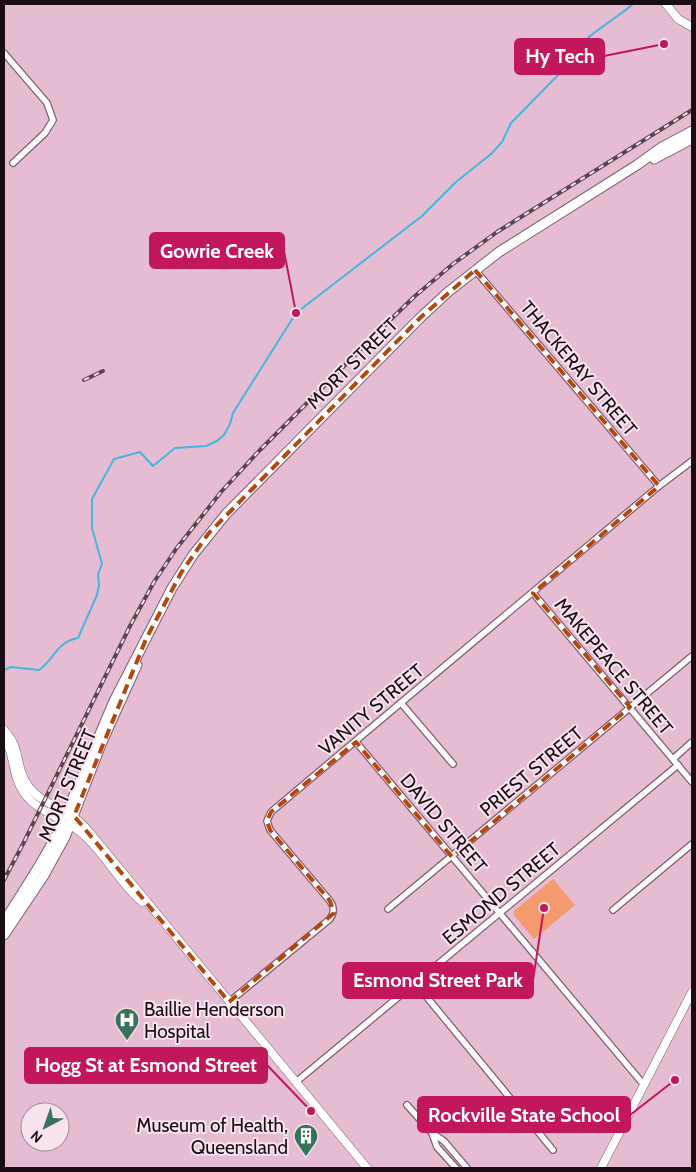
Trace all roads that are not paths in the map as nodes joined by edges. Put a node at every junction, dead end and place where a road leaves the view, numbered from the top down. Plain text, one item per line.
1 (666, 4) edge
2 (692, 27) edge
3 (4, 53) edge
4 (692, 131) edge
5 (692, 138) edge
6 (13, 162) dead end
7 (637, 165) junction
8 (475, 270) junction
9 (692, 461) edge
10 (659, 486) junction
11 (533, 593) junction
12 (692, 656) edge
13 (401, 703) junction
14 (630, 707) junction
15 (4, 730) edge
16 (4, 735) edge
17 (356, 742) junction
18 (692, 742) edge
19 (673, 758) junction
20 (453, 764) dead end
21 (678, 765) junction
22 (692, 782) edge
23 (70, 814) junction
24 (66, 824) junction
25 (692, 844) edge
26 (452, 857) junction
27 (152, 909) junction
28 (388, 909) dead end
29 (614, 910) dead end
30 (500, 913) junction
31 (4, 922) edge
32 (4, 935) edge
33 (416, 984) junction
34 (692, 992) edge
35 (229, 1002) junction
36 (296, 1082) junction
37 (644, 1085) junction
38 (407, 1105) dead end
39 (432, 1134) junction
40 (553, 1150) dead end
41 (367, 1168) edge
42 (456, 1168) edge
43 (467, 1168) edge
44 (600, 1168) edge

1 - 2 street
3 - 6 street
4 - 7 main road, MORT STREET
5 - 7 main road, MORT STREET
7 - 8 main road, MORT STREET
8 - 10 street, THACKERAY STREET
8 - 23 main road, MORT STREET
9 - 10 street, VANITY STREET
10 - 11 street, VANITY STREET
11 - 13 street, VANITY STREET
11 - 14 street, MAKEPEACE STREET
12 - 14 street, PRIEST STREET
13 - 17 street, VANITY STREET
13 - 20 street
14 - 19 street, MAKEPEACE STREET
14 - 26 street, PRIEST STREET
15 - 23 street
16 - 24 street
17 - 26 street, DAVID STREET
17 - 35 street, VANITY STREET
18 - 19 street
19 - 21 street, MAKEPEACE STREET
21 - 22 street, MAKEPEACE STREET
21 - 30 street, ESMOND STREET
23 - 24 main road, MORT STREET
23 - 27 street
24 - 27 street
24 - 31 main road, MORT STREET
24 - 32 main road, MORT STREET
25 - 29 street
26 - 28 street, PRIEST STREET
26 - 30 street, DAVID STREET
27 - 35 street
30 - 33 street, ESMOND STREET
30 - 37 street, DAVID STREET
33 - 36 street, ESMOND STREET
33 - 40 street
34 - 37 street
35 - 36 street
36 - 41 street
37 - 44 street
38 - 39 street
39 - 42 street
39 - 43 street

